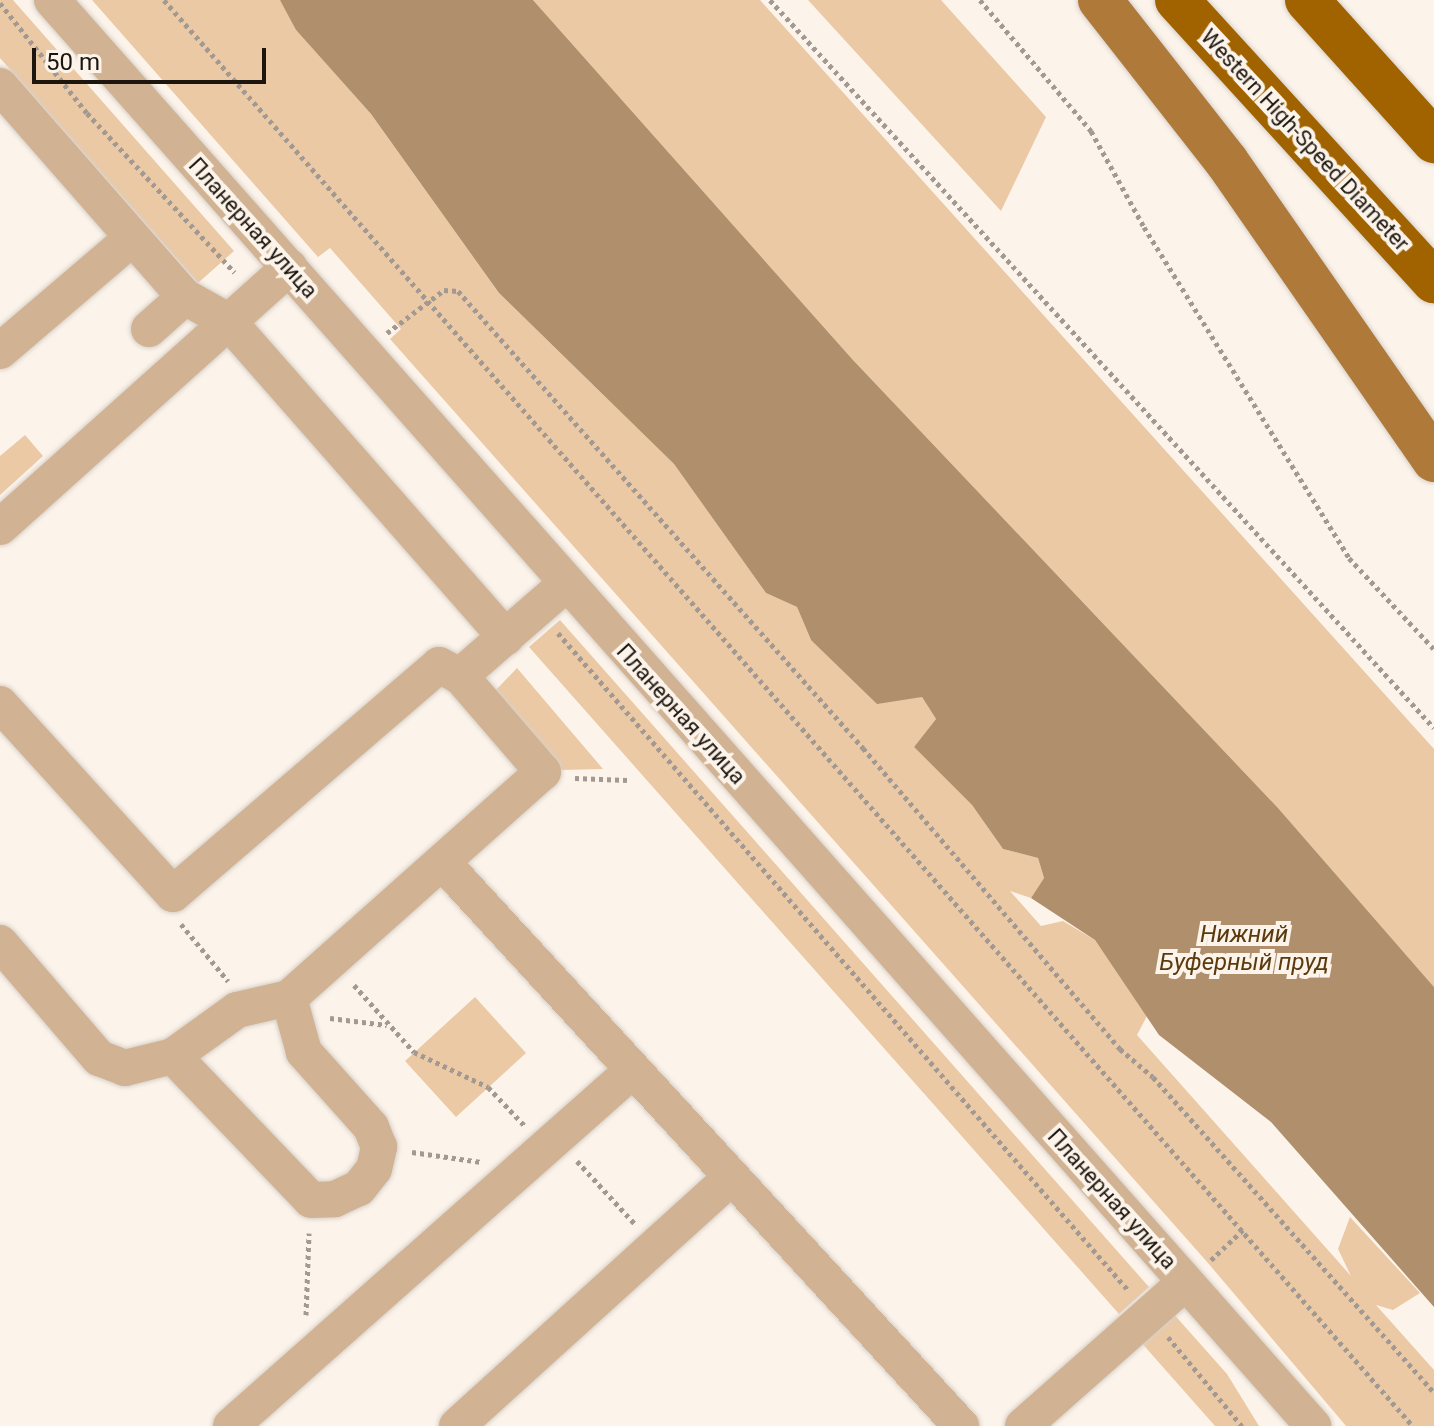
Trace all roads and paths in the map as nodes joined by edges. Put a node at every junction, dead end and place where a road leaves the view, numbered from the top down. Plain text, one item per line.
1 (52, 0) edge
2 (164, 0) edge
3 (770, 0) edge
4 (980, 0) edge
5 (1100, 0) edge
6 (1177, 0) edge
7 (1307, 0) edge
8 (0, 3) edge
9 (0, 86) edge
10 (1434, 141) edge
11 (131, 239) junction
12 (290, 267) junction
13 (1434, 281) edge
14 (256, 296) junction
15 (185, 297) junction
16 (429, 302) junction
17 (228, 321) junction
18 (149, 329) dead end
19 (387, 334) dead end
20 (0, 351) edge
21 (1434, 460) edge
22 (0, 527) edge
23 (566, 584) junction
24 (538, 609) junction
25 (506, 637) junction
26 (1434, 649) edge
27 (460, 676) junction
28 (0, 704) edge
29 (1434, 728) edge
30 (543, 772) junction
31 (627, 780) dead end
32 (444, 864) junction
33 (173, 894) junction
34 (0, 943) edge
35 (332, 960) junction
36 (291, 1006) junction
37 (237, 1010) junction
38 (389, 1025) junction
39 (173, 1056) junction
40 (633, 1070) junction
41 (379, 1147) junction
42 (543, 1152) junction
43 (732, 1177) junction
44 (311, 1200) junction
45 (1245, 1228) junction
46 (654, 1246) junction
47 (1197, 1272) junction
48 (1149, 1314) junction
49 (304, 1361) junction
50 (1434, 1392) edge
51 (231, 1426) edge
52 (457, 1426) edge
53 (961, 1426) edge
54 (1023, 1426) edge
55 (1242, 1426) edge
56 (1313, 1426) edge
57 (1413, 1426) edge

1 - 12 street, Планерная улица
2 - 16 path
3 - 29 path
4 - 26 path
5 - 21 main road
6 - 13 highway, Western High-Speed Diameter
7 - 10 highway
8 - 14 path
9 - 11 street
11 - 15 street
11 - 20 street
12 - 14 street
12 - 23 street, Планерная улица
14 - 17 street
15 - 17 street
15 - 18 street
16 - 19 path
16 - 45 path
16 - 50 path
17 - 22 street
17 - 25 street
23 - 24 street
23 - 47 street, Планерная улица
24 - 25 street
24 - 48 path
25 - 27 street
27 - 30 street
27 - 33 street
28 - 33 street
30 - 31 path
30 - 32 street
32 - 35 street
32 - 40 street
33 - 37 path
34 - 39 street
35 - 36 street
35 - 38 path
36 - 37 street
36 - 38 path
36 - 41 street
37 - 39 street
38 - 42 path
39 - 44 street
40 - 42 street
40 - 43 street
41 - 42 path
41 - 44 street
42 - 46 path
42 - 49 street
43 - 46 street
43 - 53 street
44 - 49 path
45 - 47 path
45 - 57 path
46 - 52 street
47 - 48 street
47 - 56 street, Планерная улица
48 - 54 street
48 - 55 path
49 - 51 street

